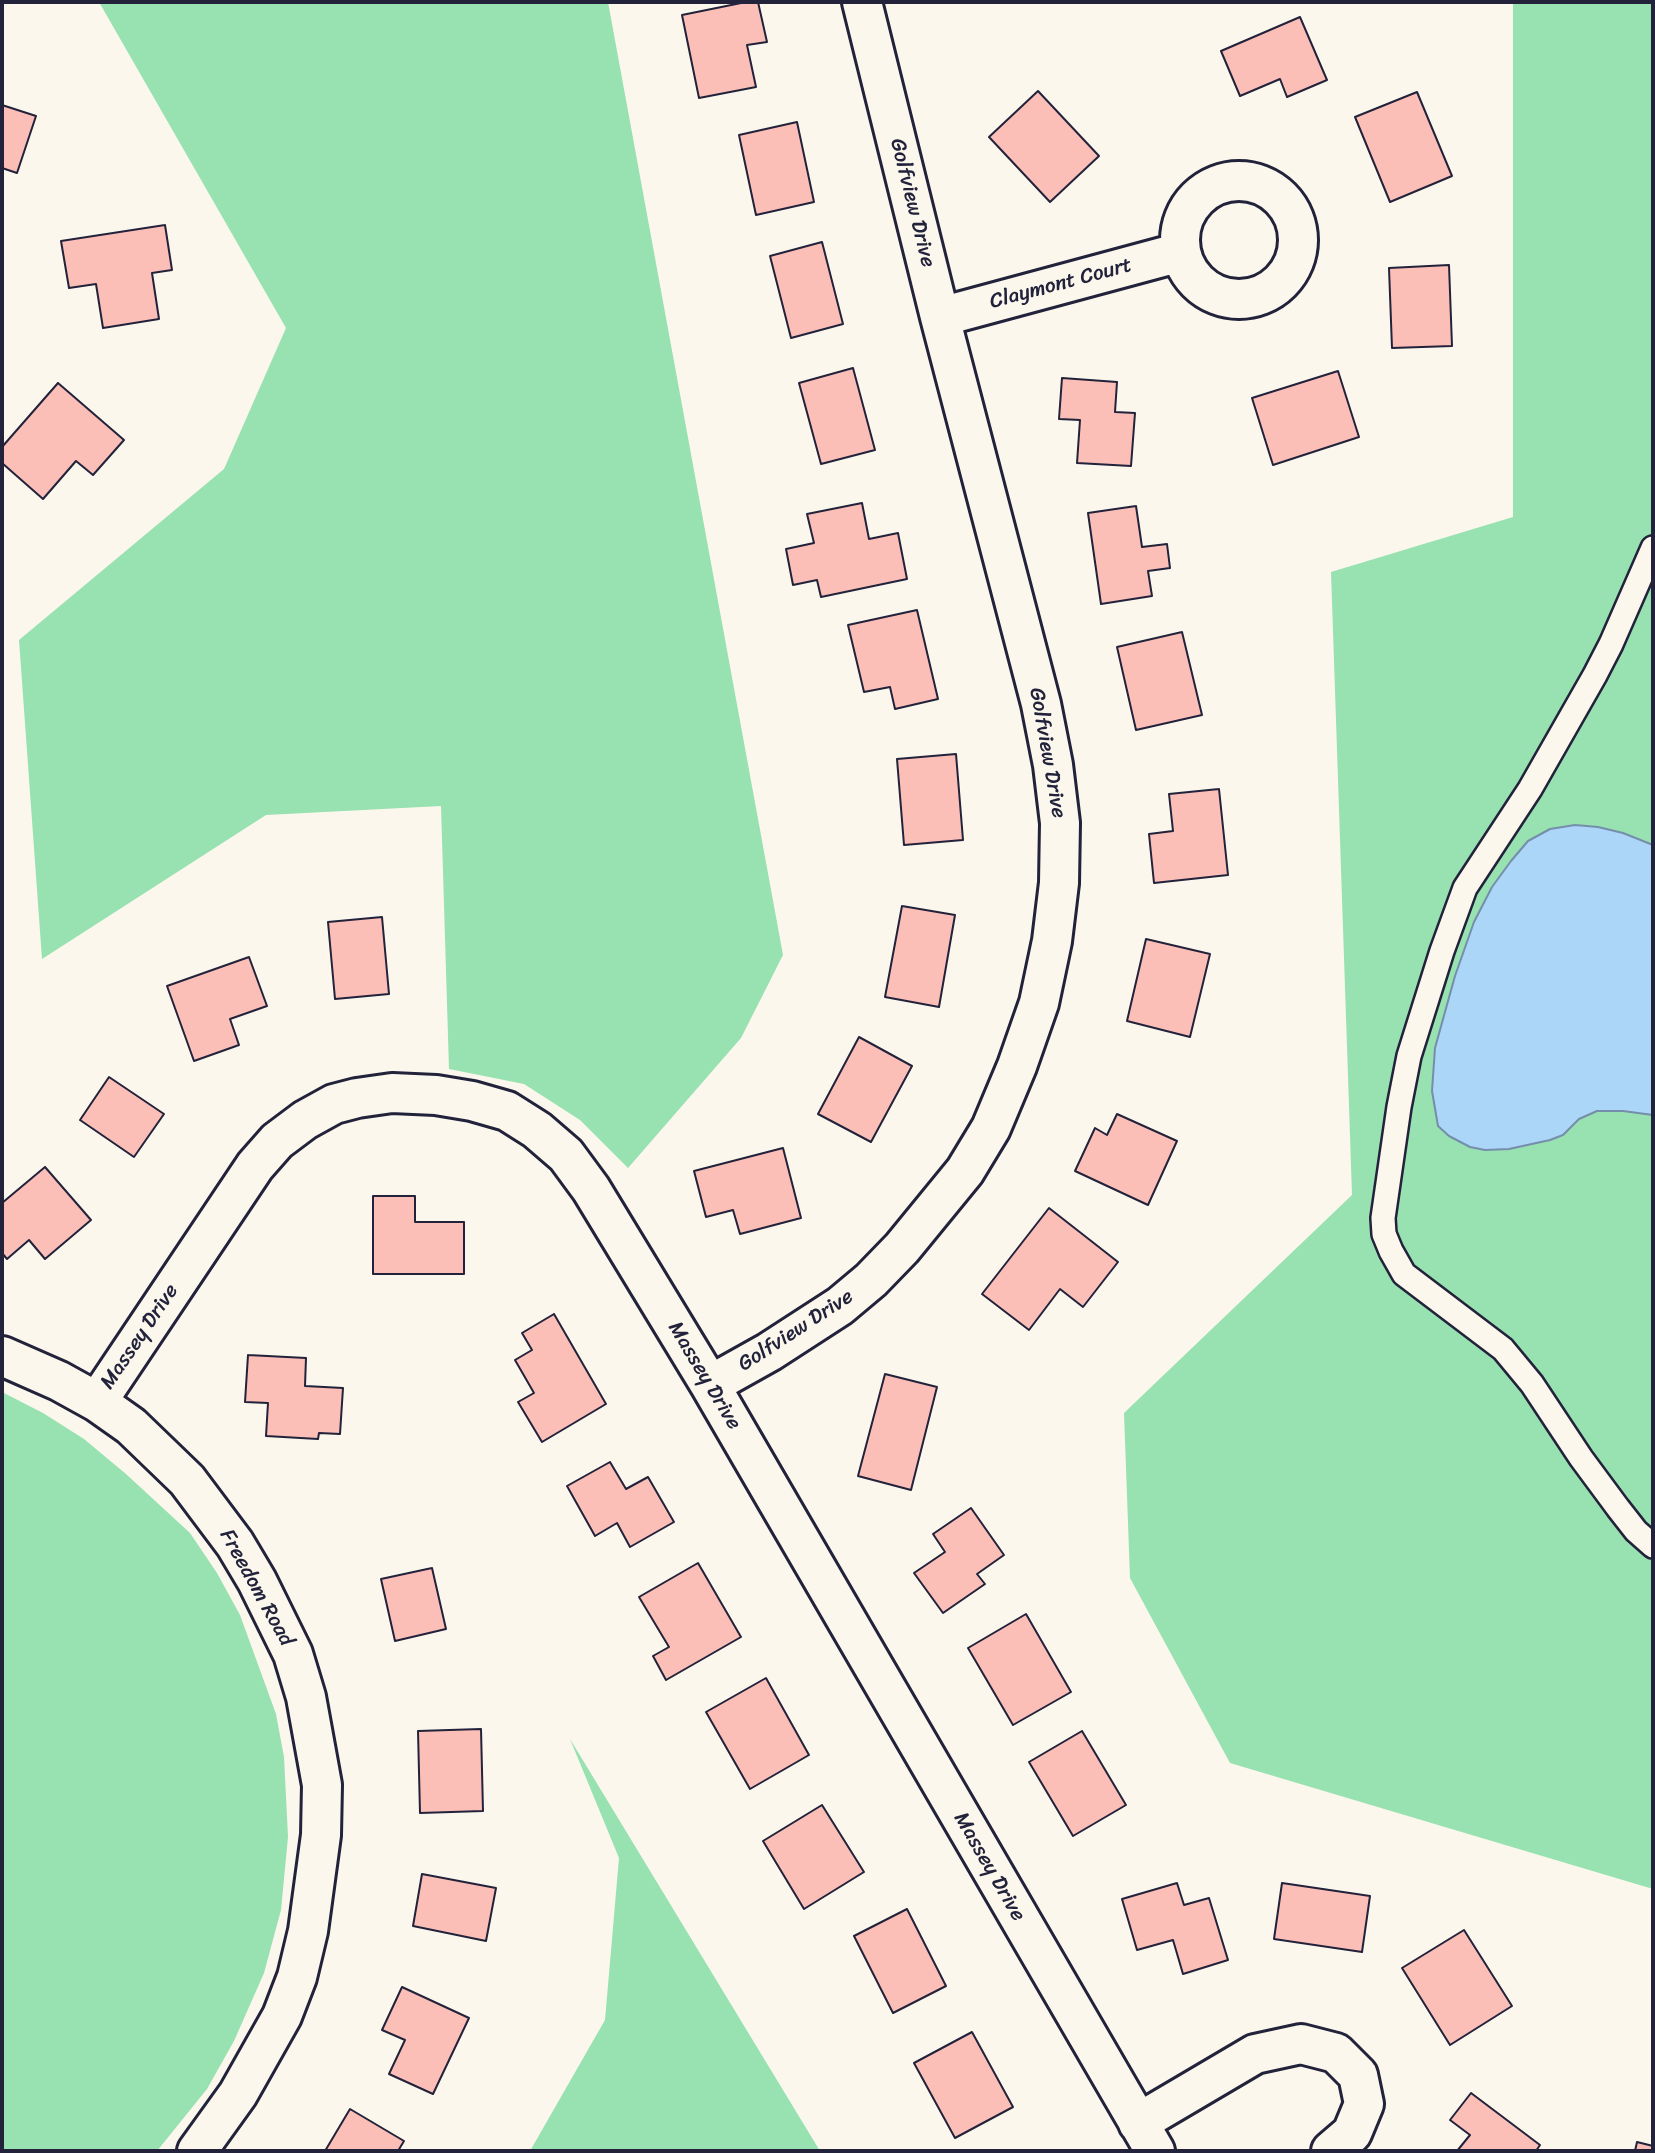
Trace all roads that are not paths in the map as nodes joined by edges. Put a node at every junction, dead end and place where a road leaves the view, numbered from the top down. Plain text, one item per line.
1 (862, 2) edge
2 (1181, 252) dead end
3 (940, 317) junction
4 (1653, 548) edge
5 (2, 1356) edge
6 (710, 1385) junction
7 (97, 1402) junction
8 (1653, 1546) edge
9 (1147, 2137) edge
10 (197, 2151) edge
11 (1331, 2151) edge

1 - 3 street, Golfview Drive
2 - 3 street, Claymont Court
3 - 6 street, Golfview Drive
4 - 8 lane
5 - 7 street, Freedom Road
6 - 7 street, Massey Drive
6 - 9 street, Massey Drive
7 - 10 street, Freedom Road
9 - 11 street

